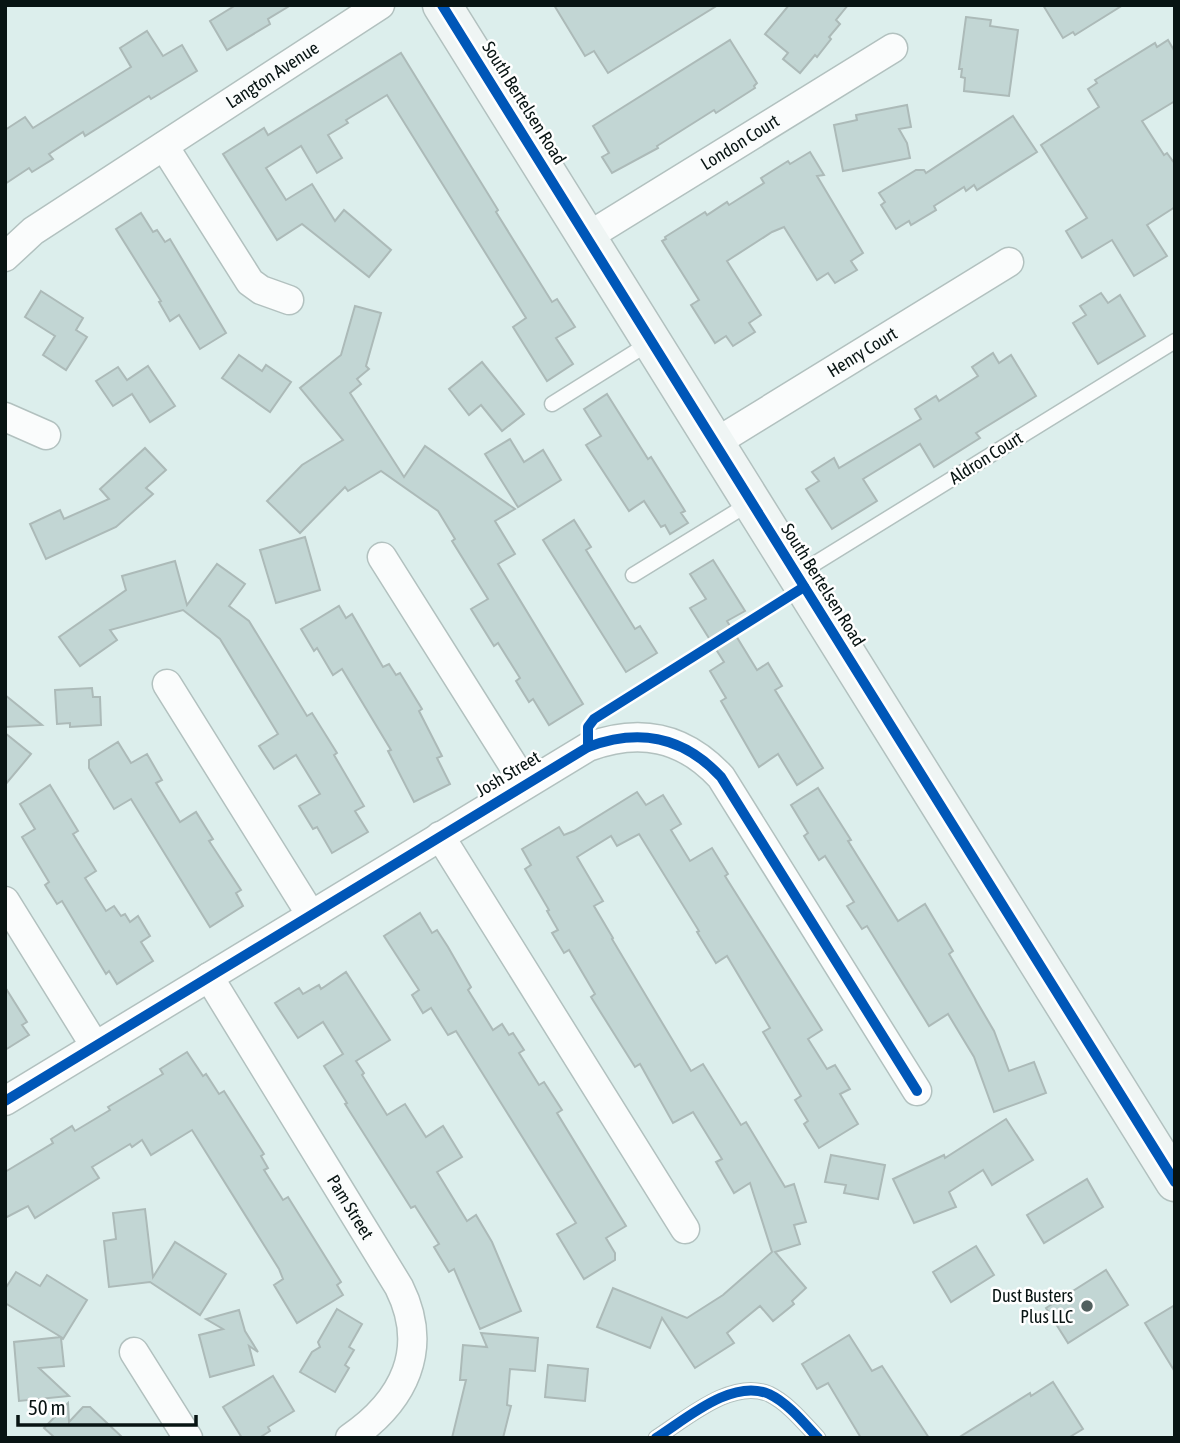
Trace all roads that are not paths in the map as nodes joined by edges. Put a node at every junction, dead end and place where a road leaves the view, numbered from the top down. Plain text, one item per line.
1 (380, 5) edge
2 (442, 5) edge
3 (893, 48) dead end
4 (164, 146) junction
5 (587, 237) junction
6 (5, 257) edge
7 (1009, 262) dead end
8 (289, 300) dead end
9 (1175, 341) edge
10 (652, 342) junction
11 (552, 404) dead end
12 (5, 417) edge
13 (46, 435) dead end
14 (715, 443) junction
15 (751, 502) junction
16 (382, 558) dead end
17 (796, 574) junction
18 (633, 575) dead end
19 (167, 684) dead end
20 (524, 784) junction
21 (440, 836) junction
22 (5, 901) edge
23 (311, 915) junction
24 (209, 977) junction
25 (95, 1046) junction
26 (917, 1091) dead end
27 (5, 1101) edge
28 (1175, 1182) edge
29 (685, 1229) dead end
30 (134, 1352) dead end
31 (188, 1438) edge
32 (350, 1438) edge
33 (656, 1438) edge
34 (818, 1438) edge

1 - 4 street, Langton Avenue
2 - 5 main road, South Bertelsen Road
3 - 5 street, London Court
4 - 6 street, Langton Avenue
4 - 8 street
5 - 10 main road, South Bertelsen Road
7 - 14 street, Henry Court
9 - 17 lane, Aldron Court
10 - 11 lane
10 - 14 main road, South Bertelsen Road
12 - 13 street
14 - 15 main road, South Bertelsen Road
15 - 17 main road, South Bertelsen Road
15 - 18 lane
16 - 20 street, Josh Street
17 - 28 main road, South Bertelsen Road
19 - 23 street
20 - 21 street, Josh Street
20 - 26 street, Josh Street
21 - 23 street, Josh Street
21 - 29 street
22 - 25 street
23 - 24 street, Josh Street
24 - 25 street, Josh Street
24 - 32 street, Pam Street
25 - 27 street, Josh Street
30 - 31 street
33 - 34 lane

